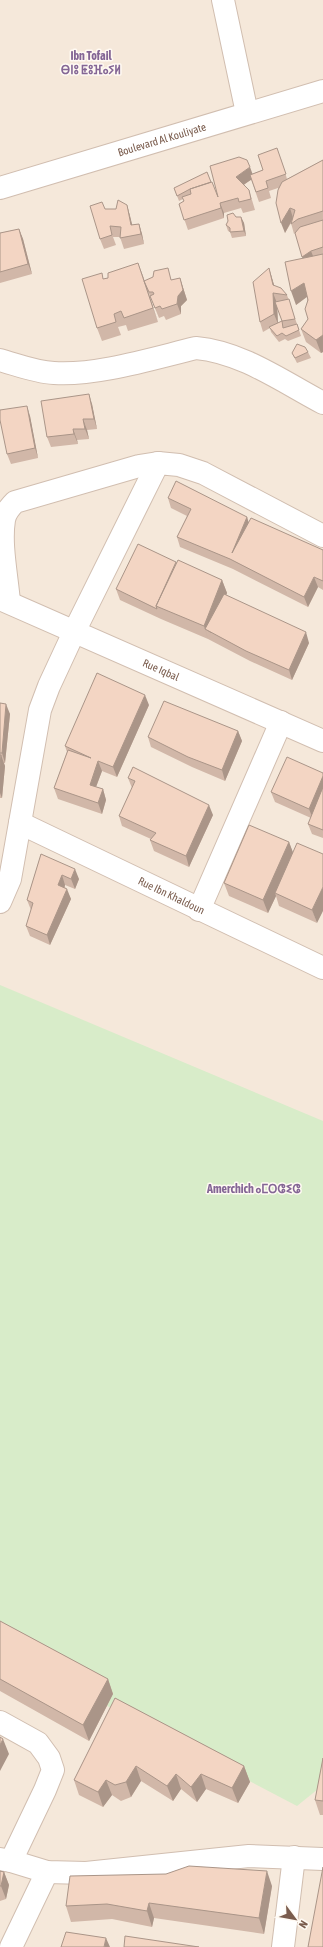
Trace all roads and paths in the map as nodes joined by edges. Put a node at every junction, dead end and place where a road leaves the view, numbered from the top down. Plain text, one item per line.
1 (223, 0) edge
2 (323, 91) edge
3 (247, 113) junction
4 (0, 188) edge
5 (0, 360) edge
6 (323, 403) edge
7 (158, 463) junction
8 (323, 536) edge
9 (5, 600) edge
10 (75, 630) junction
11 (281, 722) junction
12 (323, 741) edge
13 (20, 823) junction
14 (0, 902) edge
15 (199, 910) junction
16 (323, 968) edge
17 (0, 1722) edge
18 (294, 1857) junction
19 (323, 1859) edge
20 (6, 1860) edge
21 (47, 1872) junction
22 (11, 1947) edge
23 (283, 1947) edge

1 - 3 street
2 - 3 street, Boulevard Al Kouliyate
3 - 4 street, Boulevard Al Kouliyate
5 - 6 street
7 - 8 street
7 - 9 street
7 - 10 street
9 - 10 street, Rue Iqbal
10 - 11 street, Rue Iqbal
10 - 13 street
11 - 12 street, Rue Iqbal
11 - 15 street
13 - 14 street
13 - 15 street, Rue Ibn Khaldoun
15 - 16 street, Rue Ibn Khaldoun
17 - 20 street
18 - 19 street
18 - 21 street
18 - 23 street
20 - 21 street
21 - 22 street

